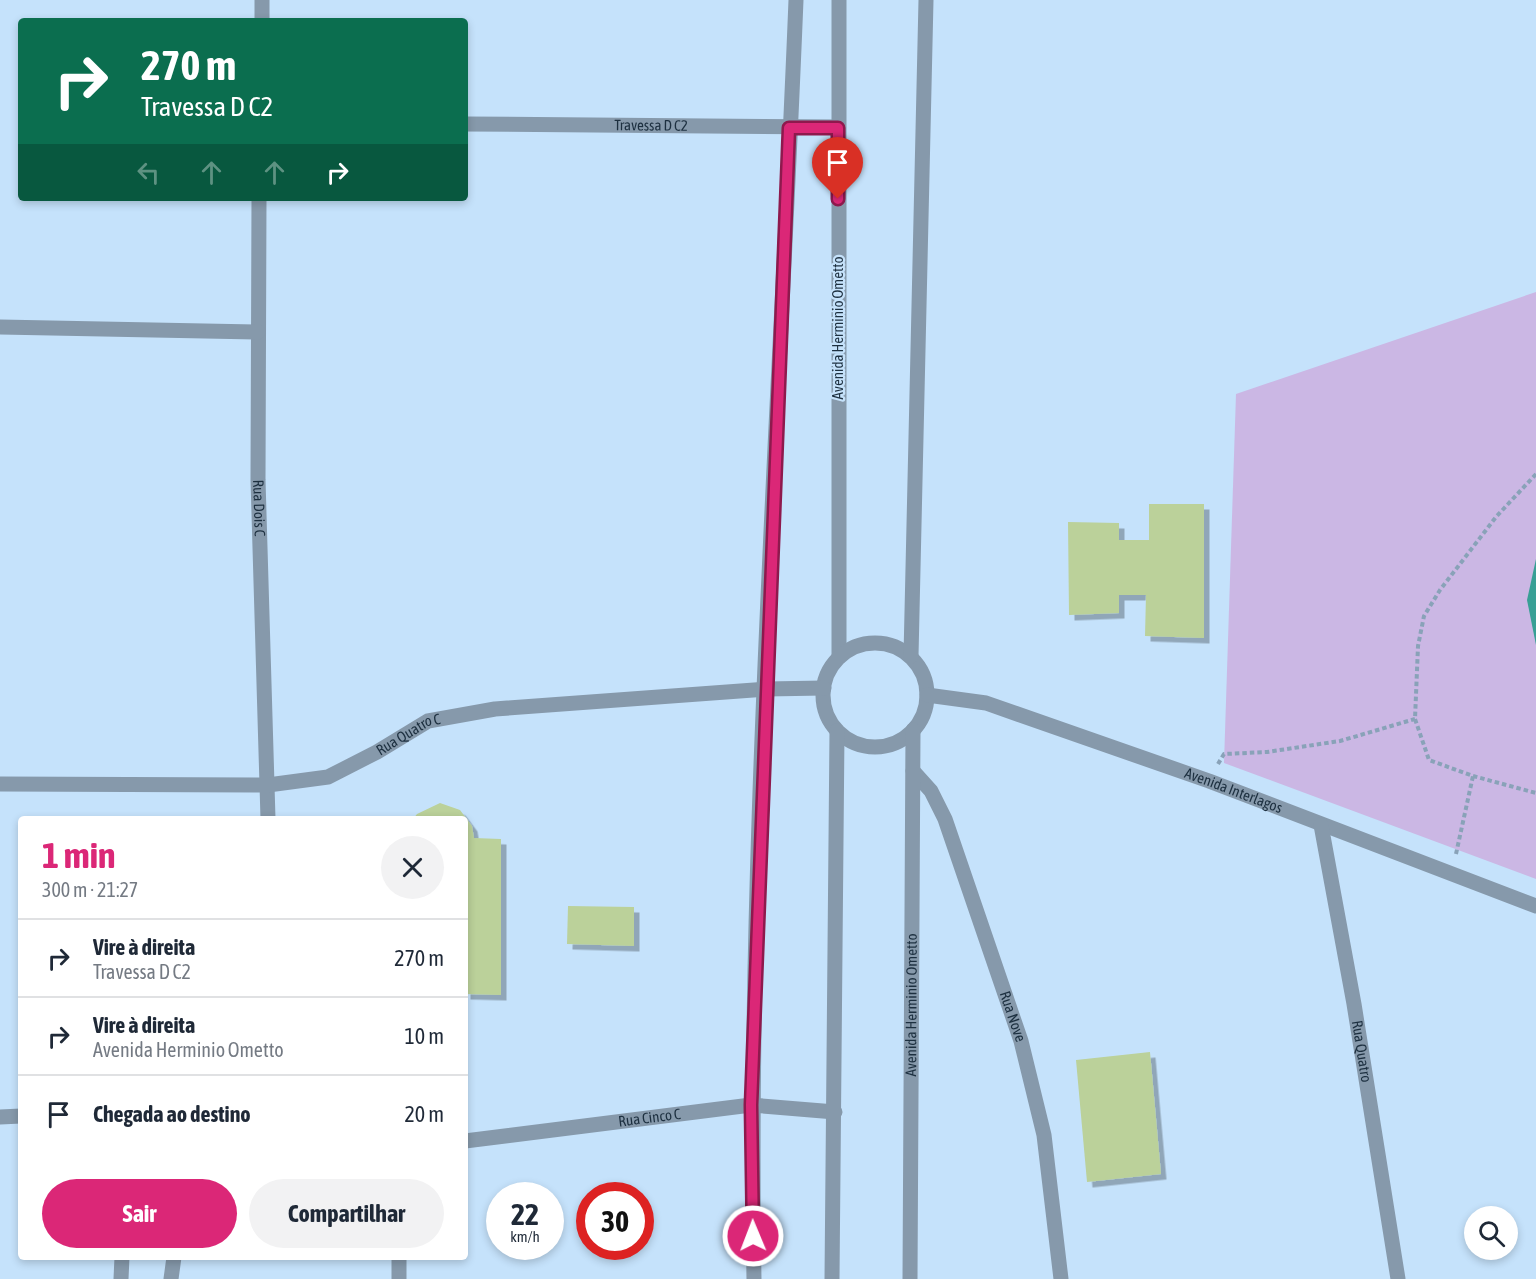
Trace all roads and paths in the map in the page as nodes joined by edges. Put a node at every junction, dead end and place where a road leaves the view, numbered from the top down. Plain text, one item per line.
1 (262, 0) edge
2 (796, 0) edge
3 (839, 0) edge
4 (926, 0) edge
5 (262, 18) edge
6 (468, 124) edge
7 (789, 128) junction
8 (838, 128) junction
9 (258, 201) edge
10 (0, 327) edge
11 (258, 332) junction
12 (1536, 474) edge
13 (911, 656) junction
14 (839, 657) junction
15 (824, 688) junction
16 (766, 689) junction
17 (927, 695) junction
18 (1415, 718) junction
19 (913, 730) junction
20 (837, 731) junction
21 (913, 771) junction
22 (1473, 776) junction
23 (1209, 781) junction
24 (0, 784) edge
25 (268, 785) junction
26 (1536, 793) edge
27 (268, 816) edge
28 (1321, 825) junction
29 (1451, 872) junction
30 (1536, 906) edge
31 (751, 1105) junction
32 (835, 1112) junction
33 (18, 1116) edge
34 (0, 1117) edge
35 (468, 1141) edge
36 (122, 1260) edge
37 (174, 1260) edge
38 (399, 1260) edge
39 (121, 1279) edge
40 (171, 1279) edge
41 (399, 1279) edge
42 (754, 1279) edge
43 (832, 1279) edge
44 (910, 1279) edge
45 (1061, 1279) edge
46 (1398, 1279) edge

1 - 5 street
2 - 7 street
3 - 8 street, Avenida Herminio Ometto
4 - 13 street
6 - 7 street, Travessa D C2
7 - 8 street, Travessa D C2
7 - 16 street
8 - 14 street, Avenida Herminio Ometto
9 - 11 street, Rua Dois C
10 - 11 street
11 - 25 street, Rua Dois C
12 - 18 path
13 - 14 street
13 - 17 street
14 - 15 street
15 - 16 street, Rua Quatro C
15 - 20 street
16 - 25 street, Rua Quatro C
16 - 31 street
17 - 19 street
17 - 23 street, Avenida Interlagos
18 - 22 path
18 - 23 path
19 - 20 street
19 - 21 street, Avenida Herminio Ometto
20 - 32 street
21 - 44 street, Avenida Herminio Ometto
21 - 45 street, Rua Nove
22 - 26 path
22 - 29 path
23 - 28 street, Avenida Interlagos
24 - 25 street, Rua Quatro C
25 - 27 street, Rua Dois C
28 - 29 street, Avenida Interlagos
28 - 46 street, Rua Quatro
29 - 30 street, Avenida Interlagos
31 - 32 street, Rua Cinco C
31 - 35 street, Rua Cinco C
31 - 42 street
32 - 43 street
33 - 34 street
36 - 39 street
37 - 40 street
38 - 41 street

